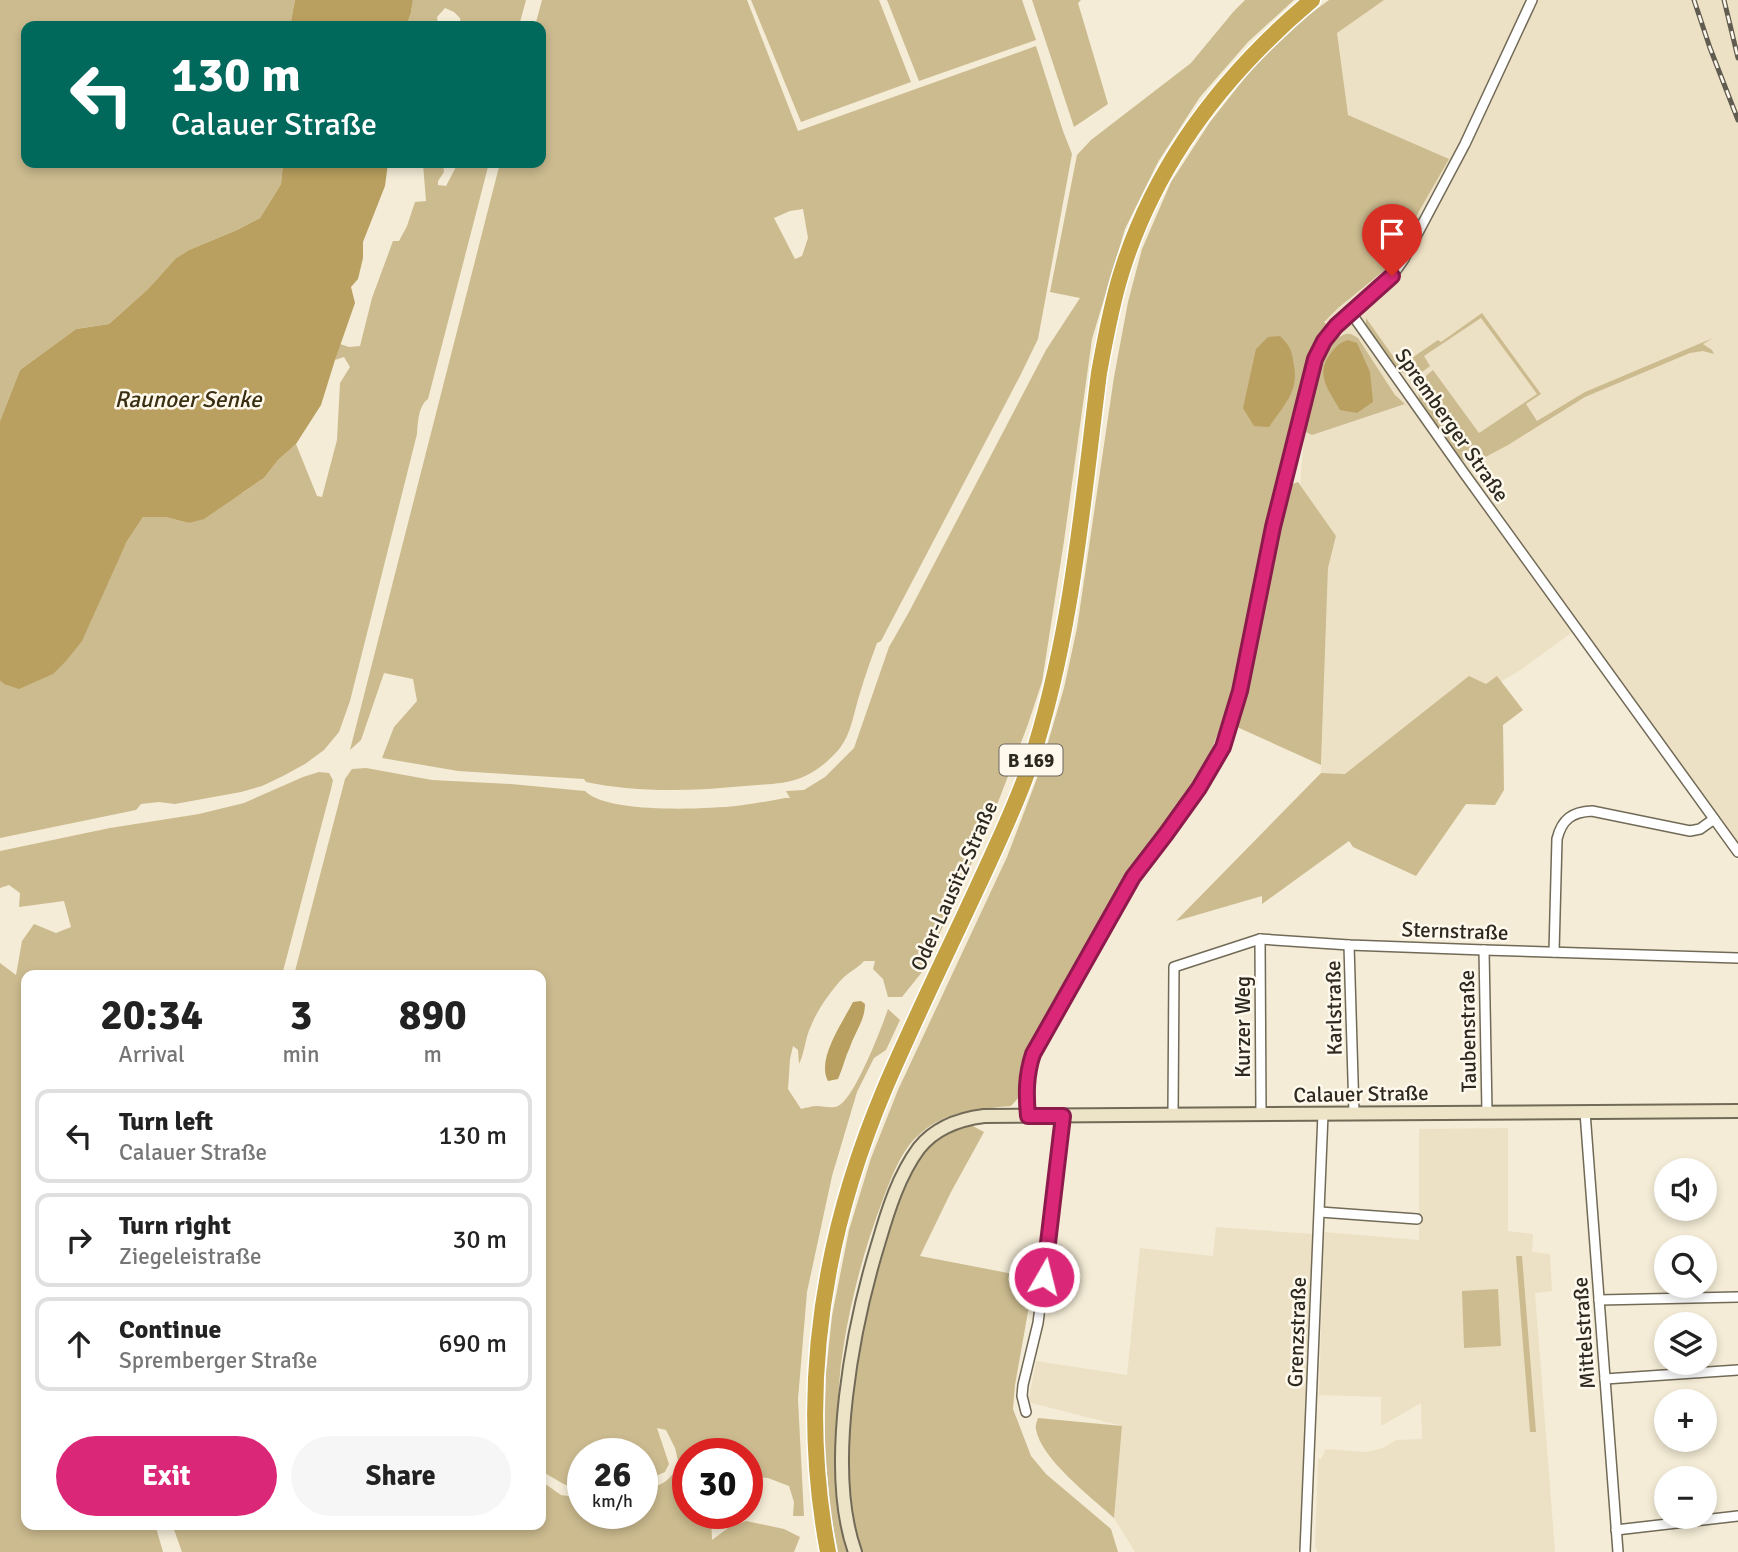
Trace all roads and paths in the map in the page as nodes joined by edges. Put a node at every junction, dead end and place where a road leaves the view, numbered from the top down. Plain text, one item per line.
1 (1312, 0) edge
2 (1532, 0) edge
3 (1352, 313) junction
4 (1714, 819) junction
5 (1738, 852) edge
6 (1260, 939) junction
7 (1349, 945) junction
8 (1484, 950) junction
9 (1554, 952) junction
10 (1738, 958) edge
11 (1738, 1111) edge
12 (1487, 1112) junction
13 (1584, 1112) junction
14 (1354, 1113) junction
15 (1323, 1114) junction
16 (1173, 1115) junction
17 (1261, 1115) junction
18 (1028, 1116) junction
19 (1063, 1116) junction
20 (1320, 1212) junction
21 (1417, 1219) dead end
22 (1738, 1297) edge
23 (1599, 1300) junction
24 (1738, 1370) edge
25 (1605, 1379) junction
26 (1026, 1412) dead end
27 (1738, 1516) edge
28 (1616, 1530) junction
29 (828, 1552) edge
30 (855, 1552) edge
31 (1305, 1552) edge
32 (1618, 1552) edge

1 - 29 highway, Oder-Lausitz-Straße / B 169
2 - 3 street
3 - 4 street, Spremberger Straße
3 - 18 street
4 - 5 street, Spremberger Straße
4 - 9 street
6 - 7 street, Sternstraße
6 - 16 street, Sternstraße
6 - 17 street, Kurzer Weg
7 - 8 street, Sternstraße
7 - 14 street, Karlstraße
8 - 9 street, Sternstraße
8 - 12 street, Taubenstraße
9 - 10 street, Sternstraße
11 - 13 street, Calauer Straße
12 - 13 street, Calauer Straße
12 - 14 street, Calauer Straße
13 - 23 street, Mittelstraße
14 - 15 street, Calauer Straße
15 - 17 street, Calauer Straße
15 - 20 street, Grenzstraße
16 - 17 street, Calauer Straße
16 - 19 street, Calauer Straße
18 - 19 street, Calauer Straße
18 - 30 street, Calauer Straße
19 - 26 street
20 - 21 street
20 - 31 street, Grenzstraße
22 - 23 street
23 - 25 street, Mittelstraße
24 - 25 street
25 - 28 street, Mittelstraße
27 - 28 street
28 - 32 street, Mittelstraße

